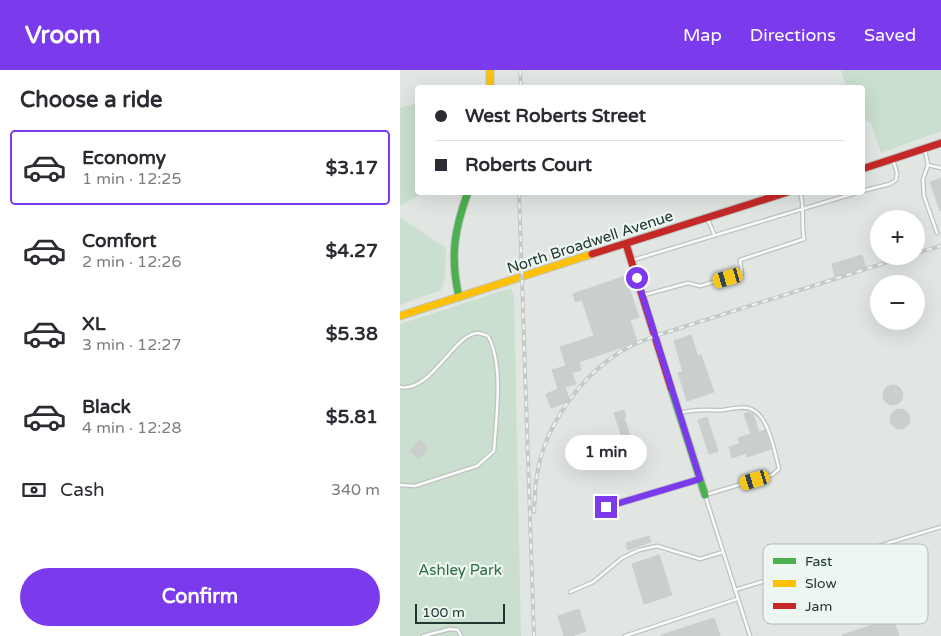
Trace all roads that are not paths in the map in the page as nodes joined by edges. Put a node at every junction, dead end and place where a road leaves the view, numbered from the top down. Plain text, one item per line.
1 (490, 70) edge
2 (490, 85) edge
3 (941, 143) edge
4 (925, 148) junction
5 (892, 159) junction
6 (928, 165) junction
7 (865, 167) edge
8 (941, 168) edge
9 (865, 191) edge
10 (467, 195) edge
11 (779, 195) edge
12 (801, 195) edge
13 (847, 195) edge
14 (804, 208) junction
15 (707, 218) junction
16 (937, 233) dead end
17 (714, 234) junction
18 (626, 244) junction
19 (631, 261) junction
20 (642, 295) junction
21 (458, 297) junction
22 (400, 316) edge
23 (400, 387) edge
24 (679, 414) junction
25 (700, 479) junction
26 (400, 485) edge
27 (705, 495) junction
28 (606, 507) dead end
29 (941, 527) edge
30 (885, 544) edge
31 (722, 552) junction
32 (763, 581) edge
33 (735, 590) junction
34 (570, 592) dead end
35 (737, 599) junction
36 (423, 636) edge
37 (461, 636) edge
38 (625, 636) edge
39 (750, 636) edge

1 - 2 main road
3 - 4 main road
4 - 5 main road
4 - 6 lane
5 - 7 main road
5 - 9 lane
6 - 8 lane
6 - 16 lane
10 - 21 main road
11 - 15 main road, North Broadwell Avenue
12 - 14 lane
13 - 14 lane
14 - 17 lane
14 - 20 lane
15 - 17 lane
15 - 18 main road, North Broadwell Avenue
17 - 19 lane
18 - 19 main road
18 - 21 main road, North Broadwell Avenue
19 - 20 main road
20 - 24 main road
21 - 22 main road, North Broadwell Avenue
23 - 26 lane
24 - 25 main road
24 - 27 lane
25 - 27 main road
25 - 28 street
27 - 31 lane
29 - 30 lane
31 - 33 lane
31 - 34 lane
32 - 33 lane
33 - 35 lane
35 - 38 lane
35 - 39 lane
36 - 37 lane

